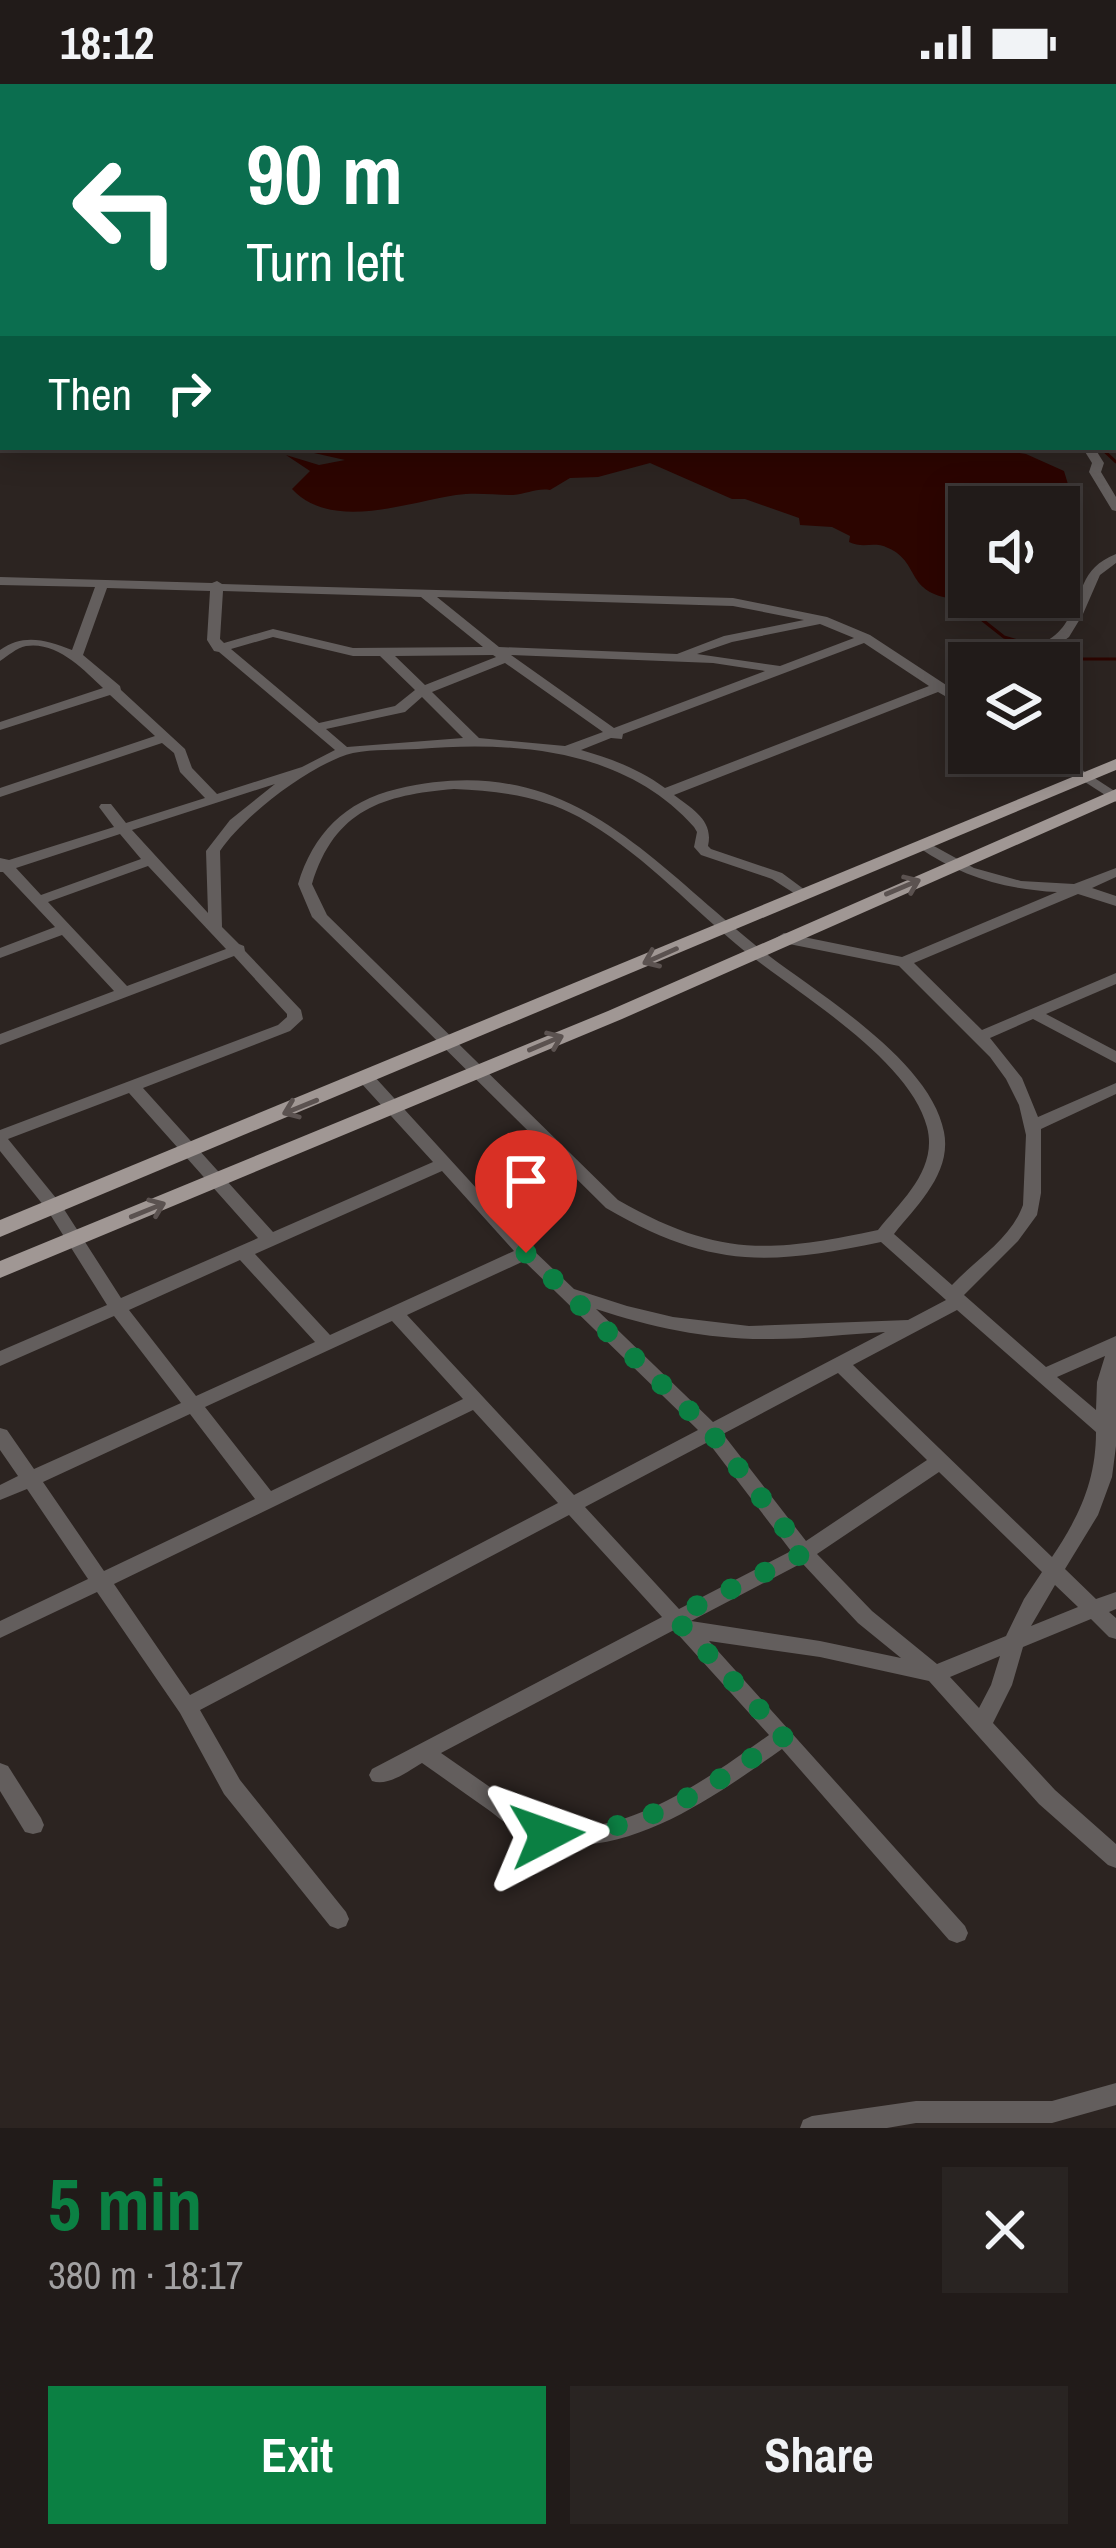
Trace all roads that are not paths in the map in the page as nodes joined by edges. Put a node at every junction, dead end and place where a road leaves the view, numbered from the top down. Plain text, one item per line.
1 (1090, 450) edge
2 (1116, 507) edge
3 (1116, 558) edge
4 (0, 581) edge
5 (103, 583) junction
6 (217, 585) junction
7 (423, 593) junction
8 (822, 620) junction
9 (468, 629) junction
10 (865, 638) junction
11 (1051, 642) edge
12 (7, 644) edge
13 (220, 648) junction
14 (426, 651) junction
15 (384, 652) junction
16 (501, 655) junction
17 (76, 656) junction
18 (0, 657) edge
19 (672, 658) junction
20 (782, 670) junction
21 (115, 688) junction
22 (935, 688) junction
23 (420, 692) junction
24 (948, 695) edge
25 (0, 726) edge
26 (317, 727) junction
27 (617, 736) junction
28 (165, 737) junction
29 (475, 742) junction
30 (566, 751) junction
31 (344, 752) junction
32 (1116, 764) edge
33 (321, 766) junction
34 (1079, 774) edge
35 (1084, 777) junction
36 (0, 793) edge
37 (665, 793) junction
38 (1115, 796) edge
39 (212, 797) junction
40 (106, 807) dead end
41 (121, 826) junction
42 (922, 844) junction
43 (149, 862) junction
44 (2, 864) edge
45 (954, 865) junction
46 (1116, 872) edge
47 (1078, 887) junction
48 (800, 893) junction
49 (37, 901) junction
50 (1116, 902) edge
51 (216, 924) junction
52 (723, 927) junction
53 (63, 929) junction
54 (784, 938) junction
55 (239, 949) junction
56 (753, 951) junction
57 (0, 953) edge
58 (904, 962) junction
59 (1116, 978) edge
60 (124, 992) junction
61 (1035, 1014) junction
62 (983, 1035) junction
63 (0, 1040) edge
64 (452, 1045) junction
65 (1116, 1058) edge
66 (478, 1072) junction
67 (367, 1079) junction
68 (133, 1088) junction
69 (1116, 1088) edge
70 (394, 1108) junction
71 (1035, 1125) junction
72 (0, 1138) edge
73 (193, 1150) junction
74 (445, 1163) junction
75 (220, 1181) junction
76 (55, 1207) junction
77 (0, 1229) edge
78 (884, 1235) junction
79 (74, 1240) junction
80 (270, 1240) junction
81 (242, 1252) junction
82 (526, 1253) junction
83 (0, 1270) edge
84 (564, 1291) junction
85 (956, 1298) junction
86 (118, 1310) junction
87 (394, 1313) junction
88 (910, 1325) junction
89 (328, 1345) junction
90 (1116, 1347) edge
91 (0, 1359) edge
92 (838, 1362) junction
93 (1043, 1375) junction
94 (474, 1402) junction
95 (195, 1408) junction
96 (709, 1430) junction
97 (0, 1435) edge
98 (1111, 1435) edge
99 (940, 1460) junction
100 (29, 1480) junction
101 (0, 1493) edge
102 (268, 1502) junction
103 (568, 1503) junction
104 (804, 1553) junction
105 (1052, 1569) junction
106 (99, 1582) junction
107 (1116, 1600) edge
108 (1096, 1611) junction
109 (679, 1623) junction
110 (0, 1630) edge
111 (1116, 1631) edge
112 (1014, 1643) junction
113 (935, 1674) junction
114 (187, 1707) junction
115 (981, 1724) junction
116 (784, 1736) junction
117 (423, 1752) junction
118 (0, 1772) edge
119 (380, 1775) dead end
120 (32, 1825) dead end
121 (1116, 1858) edge
122 (338, 1919) dead end
123 (957, 1933) dead end
124 (1116, 2094) edge
125 (812, 2128) edge

1 - 2 street
3 - 11 street
4 - 5 street
5 - 6 street
5 - 17 street
6 - 7 street
6 - 13 street
7 - 8 street
7 - 9 street
8 - 10 street
8 - 19 street
9 - 14 street
9 - 16 street
10 - 20 street
10 - 22 street
12 - 17 street
12 - 18 street
13 - 15 street
13 - 26 street
14 - 15 street
14 - 16 street
15 - 23 street
16 - 19 street
16 - 23 street
16 - 27 street
17 - 21 street
19 - 20 street
20 - 27 street
21 - 25 street
21 - 28 street
22 - 24 street
22 - 37 street
23 - 26 street
23 - 29 street
26 - 31 street
27 - 30 street
28 - 36 street
28 - 39 street
29 - 30 street
29 - 31 street
30 - 37 street
31 - 33 street
32 - 35 main road
33 - 39 street
33 - 51 street
34 - 35 street
35 - 38 street
35 - 42 main road
37 - 48 street
38 - 45 main road
39 - 41 street
40 - 41 street
41 - 43 street
41 - 44 street
42 - 45 street
42 - 48 main road
43 - 49 street
43 - 51 street
44 - 49 street
45 - 47 street
54 -> 45 main road
46 - 47 street
47 - 50 street
47 - 58 street
48 - 52 main road
49 - 53 street
51 - 55 street
52 - 56 street
52 -> 64 main road
52 - 64 street
53 - 57 street
53 - 60 street
54 - 56 main road
54 - 58 street
55 - 60 street
55 - 68 street
66 -> 56 main road
56 - 78 street
58 - 62 street
59 - 61 street
60 - 63 street
61 - 62 street
61 - 65 street
62 - 71 street
64 - 66 street
64 - 67 main road
66 - 70 main road
66 - 78 street
67 - 70 street
67 -> 73 main road
68 - 72 street
68 - 73 street
69 - 71 street
70 - 74 street
70 - 75 main road
71 - 85 street
72 - 76 street
73 - 75 street
73 - 76 main road
74 - 80 street
74 - 82 street
79 -> 75 main road
75 - 80 street
76 - 77 main road
76 - 79 street
78 - 85 street
79 - 83 main road
79 - 86 street
80 - 81 street
81 - 86 street
81 - 89 street
82 - 84 street
82 - 87 street
84 - 88 street
84 - 96 street
85 - 88 street
85 - 93 street
86 - 91 street
86 - 95 street
87 - 89 street
87 - 94 street
88 - 92 street
89 - 95 street
90 - 93 street
90 - 98 street
92 - 96 street
92 - 99 street
93 - 98 street
94 - 102 street
94 - 103 street
95 - 100 street
95 - 102 street
96 - 103 street
96 - 104 street
97 - 100 street
98 - 105 street
99 - 104 street
99 - 105 street
100 - 101 street
100 - 106 street
102 - 106 street
103 - 109 street
103 - 114 street
104 - 109 street
104 - 113 street
105 - 108 street
105 - 112 street
106 - 110 street
106 - 114 street
107 - 108 street
108 - 111 street
108 - 112 street
109 - 113 street
109 - 116 street
109 - 117 street
112 - 113 street
112 - 115 street
113 - 115 street
114 - 122 street
115 - 121 street
116 - 117 street
116 - 123 street
117 - 119 street
118 - 120 street
124 - 125 street

